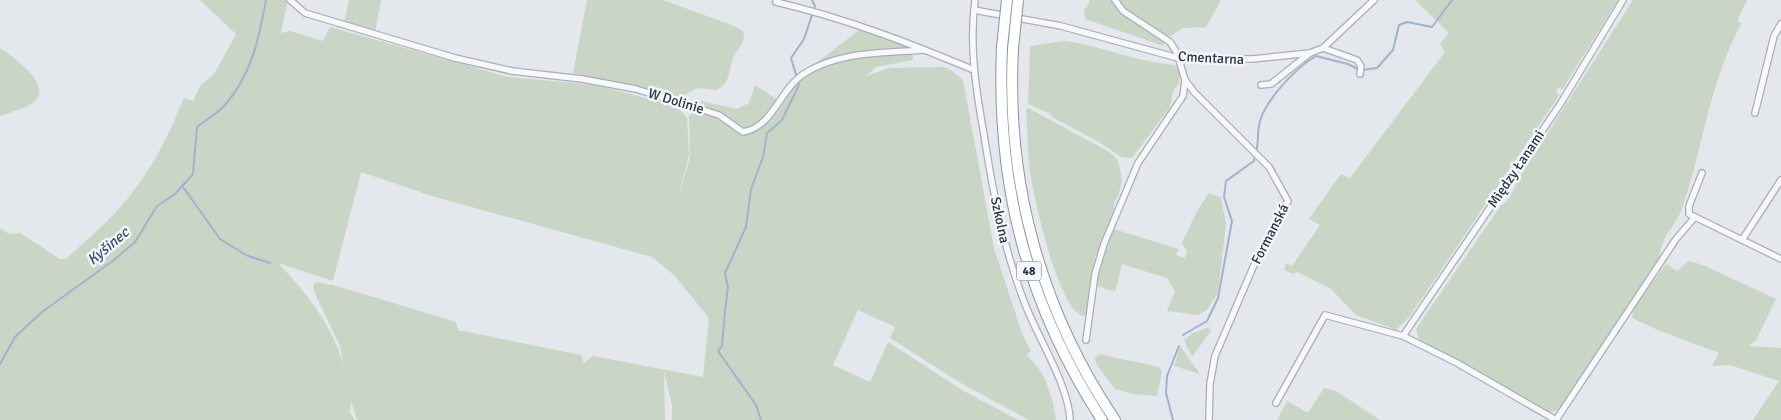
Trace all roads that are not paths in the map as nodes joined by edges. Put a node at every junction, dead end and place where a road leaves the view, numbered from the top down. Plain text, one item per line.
1 (290, 0) edge
2 (975, 0) edge
3 (1007, 0) edge
4 (1018, 0) edge
5 (1115, 0) edge
6 (1374, 0) edge
7 (1623, 0) edge
8 (776, 2) dead end
9 (974, 10) junction
10 (1781, 24) edge
11 (1323, 48) junction
12 (925, 50) junction
13 (1310, 53) junction
14 (1178, 58) junction
15 (974, 70) junction
16 (1360, 74) dead end
17 (1185, 80) junction
18 (1261, 85) dead end
19 (1194, 92) junction
20 (1183, 96) junction
21 (1755, 113) dead end
22 (1702, 173) dead end
23 (1781, 180) edge
24 (1695, 217) junction
25 (1742, 240) junction
26 (1781, 260) edge
27 (1403, 336) junction
28 (1086, 340) dead end
29 (1276, 403) dead end
30 (1070, 420) edge
31 (1102, 420) edge
32 (1115, 420) edge
33 (1209, 420) edge
34 (1556, 420) edge

1 - 12 street, W Dolinie
2 - 9 street, Szkolna
3 - 31 highway, 48, bridge
4 - 32 highway, 48, bridge
5 - 14 street
6 - 11 street, Cmentarna
7 - 27 street, Między Łanami
8 - 12 street
9 - 14 street, Cmentarna
9 - 15 street, Szkolna
10 - 21 street
11 - 13 street, Cmentarna
11 - 16 street
12 - 15 street
13 - 14 street, Cmentarna
13 - 18 street
14 - 17 street
15 - 30 street, Szkolna
17 - 19 street, Formanská
17 - 20 street
19 - 20 street
19 - 33 street, Formanská
20 - 28 street
22 - 24 street
23 - 25 street
24 - 25 street
24 - 34 street
25 - 26 street
27 - 29 street
27 - 34 street

